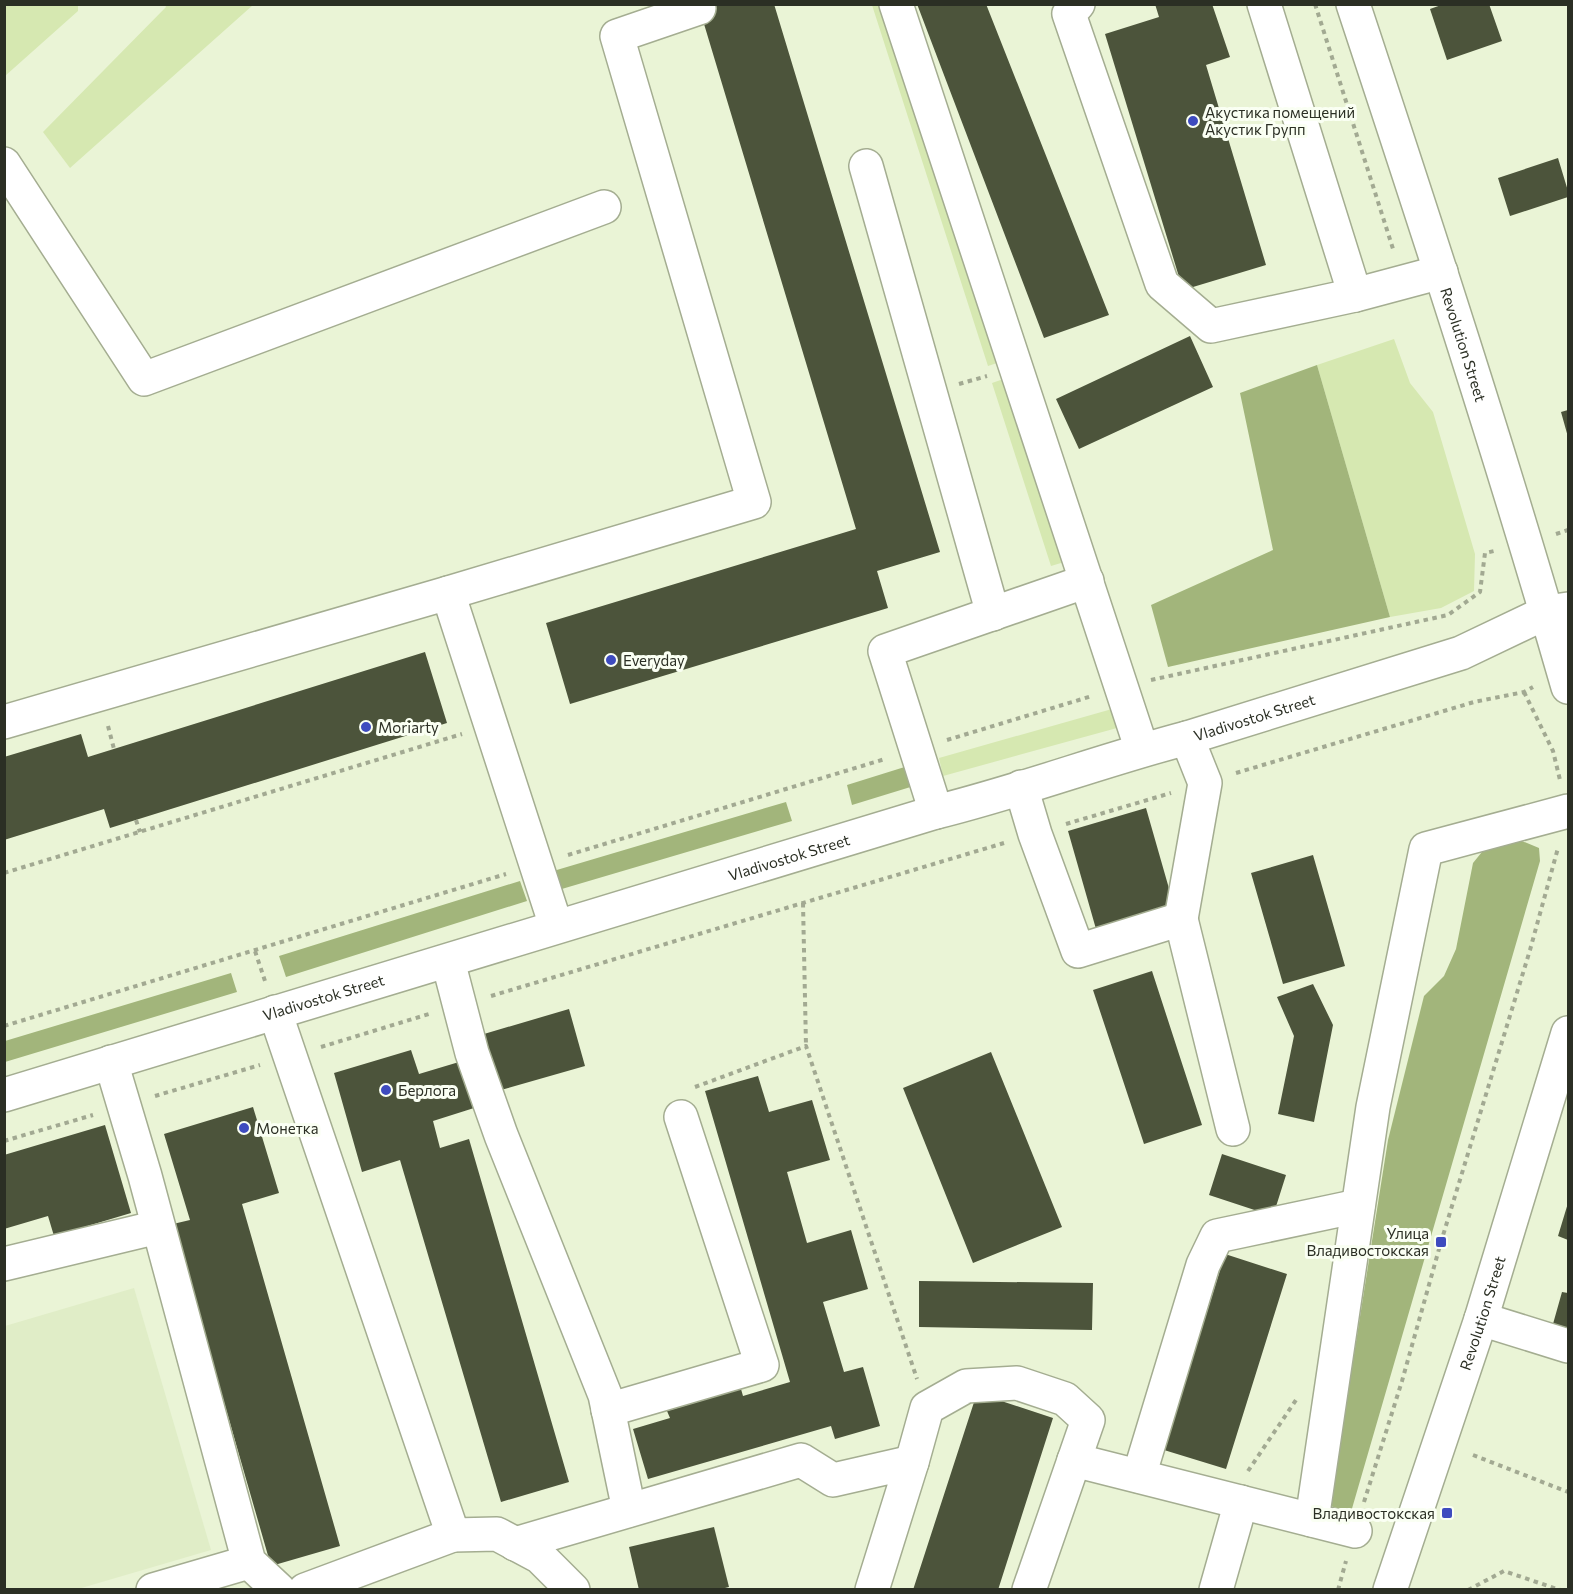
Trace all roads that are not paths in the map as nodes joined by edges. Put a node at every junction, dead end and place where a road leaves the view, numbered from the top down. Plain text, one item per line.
1 (896, 4) edge
2 (1078, 4) edge
3 (1264, 4) edge
4 (1353, 4) edge
5 (699, 8) dead end
6 (4, 164) edge
7 (866, 166) dead end
8 (604, 207) dead end
9 (1441, 272) junction
10 (1355, 295) junction
11 (1087, 581) junction
12 (448, 593) junction
13 (1558, 611) edge
14 (993, 614) junction
15 (1569, 687) edge
16 (4, 722) edge
17 (1187, 738) junction
18 (1142, 750) junction
19 (1021, 787) junction
20 (936, 812) junction
21 (1568, 812) edge
22 (1181, 919) junction
23 (556, 926) junction
24 (447, 961) junction
25 (275, 1012) junction
26 (1569, 1033) edge
27 (111, 1062) junction
28 (4, 1095) edge
29 (681, 1117) road end
30 (1233, 1129) dead end
31 (1358, 1206) junction
32 (158, 1227) junction
33 (4, 1264) edge
34 (1481, 1319) junction
35 (1569, 1346) edge
36 (608, 1410) junction
37 (1074, 1460) junction
38 (912, 1462) junction
39 (1139, 1476) junction
40 (1235, 1500) junction
41 (629, 1510) junction
42 (1312, 1520) junction
43 (1355, 1531) road end
44 (453, 1535) junction
45 (515, 1544) junction
46 (249, 1562) junction
47 (153, 1590) edge
48 (279, 1590) edge
49 (305, 1590) edge
50 (573, 1590) edge
51 (872, 1590) edge
52 (1029, 1590) edge
53 (1216, 1590) edge
54 (1390, 1590) edge

1 - 11 street
2 - 10 street
3 - 10 street
4 - 9 street, Revolution Street
5 - 12 street
6 - 8 street
7 - 14 street
9 - 10 street
9 - 13 street, Revolution Street
11 - 14 street
11 - 18 street
12 - 16 street
12 - 23 street
13 - 15 street, Revolution Street
13 - 17 street, Vladivostok Street
14 - 20 street
17 - 18 street, Vladivostok Street
17 - 22 street
18 - 19 street, Vladivostok Street
19 - 20 street, Vladivostok Street
19 - 22 street
20 - 23 street, Vladivostok Street
21 - 31 street
22 - 30 street
23 - 24 street, Vladivostok Street
24 - 25 street, Vladivostok Street
24 - 36 street
25 - 27 street, Vladivostok Street
25 - 44 street
26 - 34 street, Revolution Street
27 - 28 street, Vladivostok Street
27 - 32 street
29 - 36 street
31 - 39 street
31 - 42 street
32 - 33 street
32 - 46 street
34 - 35 street
34 - 54 street, Revolution Street
36 - 41 street
37 - 38 street
37 - 39 street
37 - 52 street
38 - 41 street
38 - 51 street
39 - 40 street
40 - 42 street
40 - 53 street
41 - 45 street
42 - 43 street
44 - 45 street
44 - 49 street
45 - 50 street
46 - 47 street
46 - 48 street

